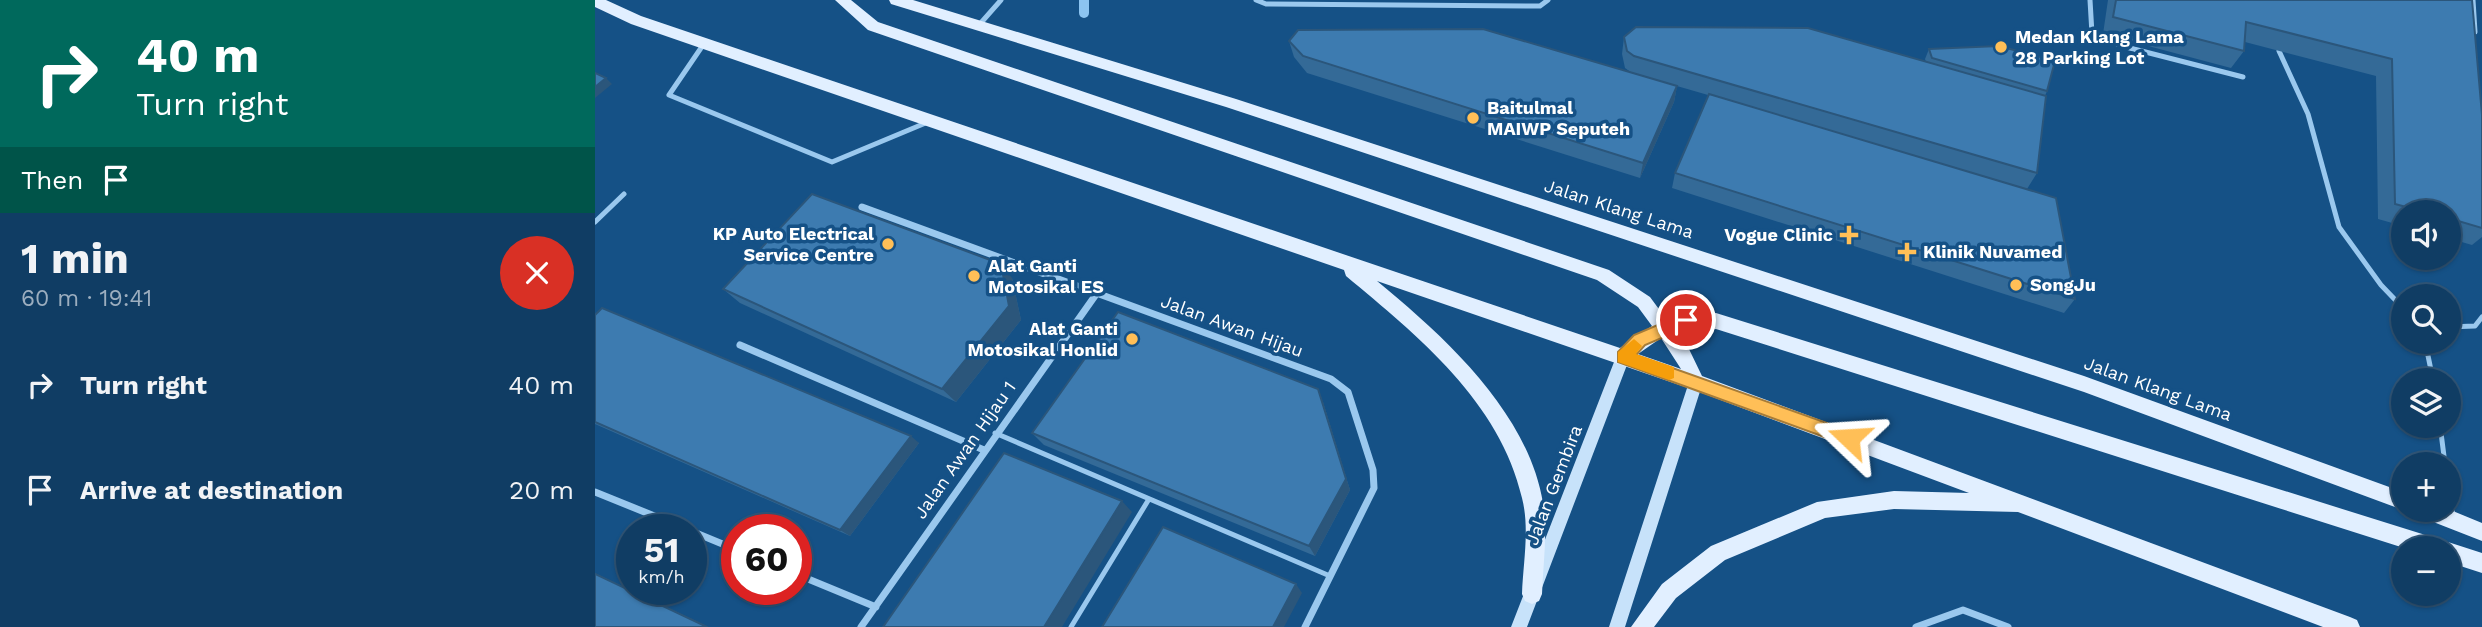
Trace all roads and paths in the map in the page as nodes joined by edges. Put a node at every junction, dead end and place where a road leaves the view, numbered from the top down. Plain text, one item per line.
1 (842, 0) edge
2 (897, 0) edge
3 (1001, 0) edge
4 (1256, 0) edge
5 (1548, 0) edge
6 (2090, 0) edge
7 (2473, 0) edge
8 (595, 1) edge
9 (979, 25) junction
10 (2475, 41) edge
11 (704, 44) junction
12 (2279, 51) edge
13 (2243, 76) edge
14 (927, 122) junction
15 (624, 194) dead end
16 (862, 207) dead end
17 (595, 222) edge
18 (1342, 262) junction
19 (1097, 293) junction
20 (2391, 295) edge
21 (2482, 317) edge
22 (2461, 327) edge
23 (1663, 328) junction
24 (740, 345) dead end
25 (1623, 357) junction
26 (1696, 382) junction
27 (995, 433) junction
28 (984, 450) junction
29 (595, 492) edge
30 (2391, 497) edge
31 (1149, 499) junction
32 (2029, 504) junction
33 (649, 514) edge
34 (2460, 522) edge
35 (2482, 531) edge
36 (2397, 536) edge
37 (2461, 556) edge
38 (2482, 562) edge
39 (1330, 576) junction
40 (812, 581) edge
41 (1532, 594) junction
42 (876, 607) junction
43 (861, 627) edge
44 (1071, 627) edge
45 (1305, 627) edge
46 (1520, 627) edge
47 (1617, 627) edge
48 (1641, 627) edge
49 (1916, 627) edge
50 (2008, 627) edge
51 (2350, 627) edge

1 - 23 main road
2 - 9 main road, Jalan Klang Lama
3 - 9 lane
4 - 5 lane
6 - 13 lane
7 - 10 lane
8 - 11 main road
9 - 30 main road, Jalan Klang Lama
11 - 14 main road
11 - 14 lane
12 - 20 lane
14 - 18 main road
15 - 17 lane
16 - 19 street, Jalan Awan Hijau
18 - 25 main road
18 - 41 main road
19 - 27 street, Jalan Awan Hijau 1
19 - 39 street, Jalan Awan Hijau
21 - 22 lane
23 - 25 main road
23 - 26 main road
23 - 36 main road
24 - 28 street
25 - 26 main road
25 - 41 main road, Jalan Gembira
26 - 32 main road
26 - 47 main road
27 - 28 street, Jalan Awan Hijau 1
27 - 31 lane
28 - 42 street, Jalan Awan Hijau 1
29 - 33 street
31 - 39 lane
31 - 44 lane
32 - 48 main road
32 - 51 main road
34 - 35 main road
37 - 38 main road
39 - 45 street, Jalan Awan Hijau
40 - 42 street
41 - 46 main road, Jalan Gembira
42 - 43 street, Jalan Awan Hijau 1
49 - 50 street

